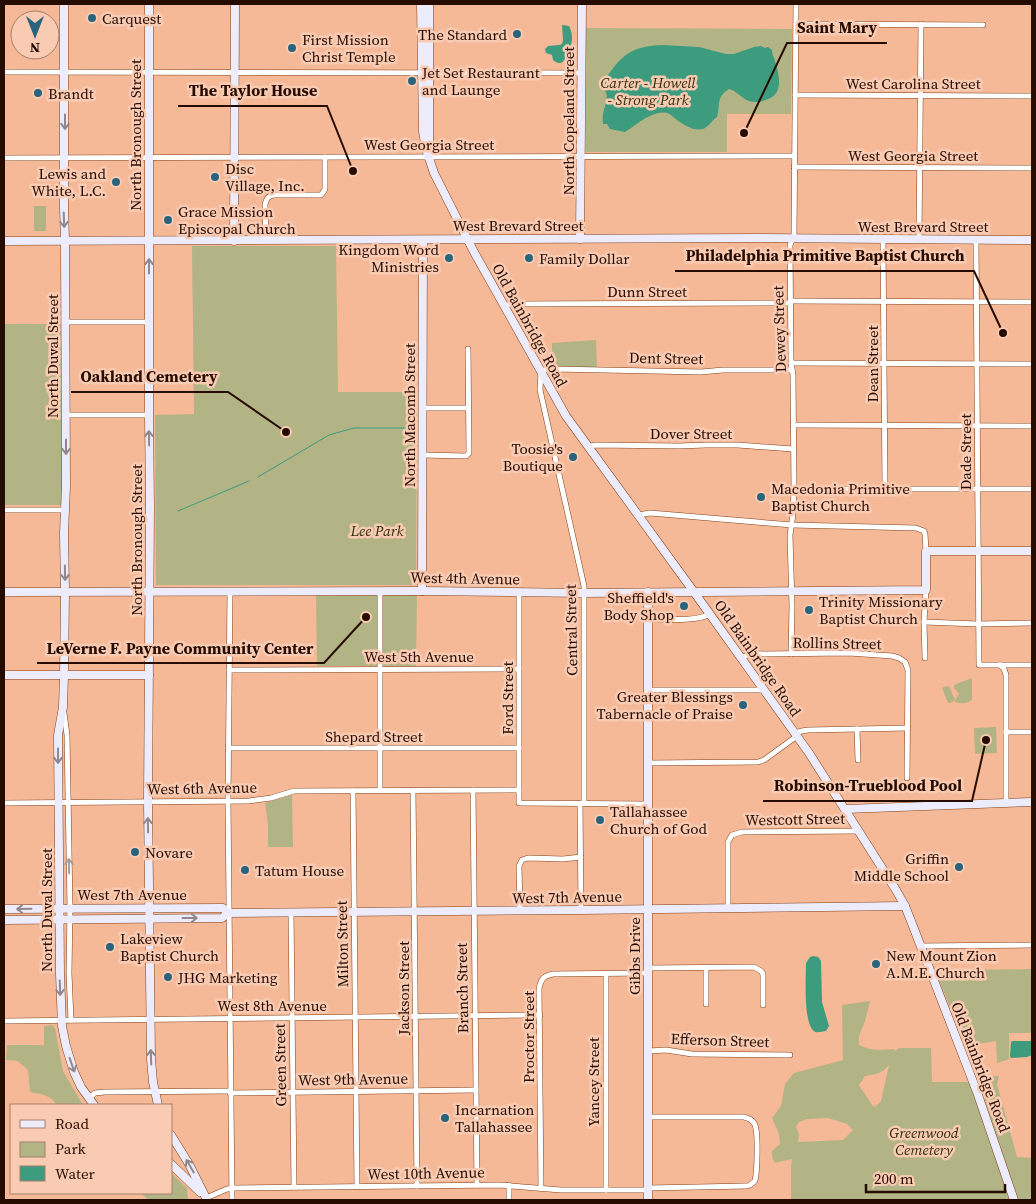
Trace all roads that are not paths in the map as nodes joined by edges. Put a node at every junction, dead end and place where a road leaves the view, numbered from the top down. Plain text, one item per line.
1 (64, 4) edge
2 (149, 4) edge
3 (235, 4) edge
4 (421, 4) edge
5 (429, 4) edge
6 (582, 4) edge
7 (796, 4) edge
8 (796, 24) junction
9 (921, 24) junction
10 (983, 24) dead end
11 (4, 72) edge
12 (64, 73) junction
13 (149, 73) junction
14 (234, 73) junction
15 (582, 73) junction
16 (426, 74) junction
17 (794, 95) junction
18 (920, 95) junction
19 (1032, 96) edge
20 (795, 156) junction
21 (234, 157) junction
22 (325, 157) junction
23 (430, 157) junction
24 (581, 157) junction
25 (4, 158) edge
26 (64, 158) junction
27 (149, 158) junction
28 (794, 168) junction
29 (920, 168) junction
30 (1032, 168) edge
31 (580, 239) junction
32 (792, 239) junction
33 (423, 240) junction
34 (468, 240) junction
35 (883, 240) junction
36 (919, 240) junction
37 (976, 240) junction
38 (1032, 240) edge
39 (4, 241) edge
40 (65, 241) junction
41 (149, 241) junction
42 (234, 241) junction
43 (266, 241) junction
44 (884, 301) junction
45 (790, 302) junction
46 (977, 302) junction
47 (1032, 302) edge
48 (504, 306) junction
49 (66, 322) junction
50 (149, 322) junction
51 (468, 349) dead end
52 (791, 363) junction
53 (884, 363) junction
54 (977, 364) junction
55 (1032, 364) edge
56 (792, 370) junction
57 (541, 372) junction
58 (422, 408) junction
59 (468, 408) junction
60 (66, 415) junction
61 (149, 415) junction
62 (793, 425) junction
63 (885, 425) junction
64 (978, 426) junction
65 (1032, 426) edge
66 (588, 447) junction
67 (793, 449) junction
68 (422, 455) junction
69 (885, 488) junction
70 (794, 489) junction
71 (978, 489) junction
72 (1032, 489) edge
73 (4, 510) edge
74 (66, 510) junction
75 (638, 515) junction
76 (792, 525) junction
77 (926, 551) junction
78 (978, 551) junction
79 (1032, 551) edge
80 (926, 590) junction
81 (230, 591) junction
82 (380, 591) junction
83 (422, 591) junction
84 (4, 592) edge
85 (65, 592) junction
86 (149, 592) junction
87 (648, 592) junction
88 (694, 592) junction
89 (792, 592) junction
90 (519, 593) junction
91 (584, 593) junction
92 (710, 614) junction
93 (648, 619) junction
94 (924, 622) junction
95 (978, 624) junction
96 (1032, 624) edge
97 (791, 654) junction
98 (741, 658) junction
99 (925, 658) dead end
100 (1000, 665) junction
101 (1032, 665) edge
102 (380, 669) junction
103 (519, 669) junction
104 (229, 670) junction
105 (4, 675) edge
106 (64, 675) junction
107 (149, 675) junction
108 (648, 690) junction
109 (764, 690) junction
110 (63, 707) junction
111 (908, 728) junction
112 (857, 729) junction
113 (1006, 732) junction
114 (1032, 732) edge
115 (796, 735) junction
116 (228, 748) junction
117 (380, 748) junction
118 (519, 748) junction
119 (858, 760) dead end
120 (648, 763) junction
121 (907, 778) dead end
122 (380, 790) junction
123 (414, 790) junction
124 (473, 790) junction
125 (519, 790) junction
126 (353, 791) junction
127 (148, 802) junction
128 (228, 802) junction
129 (1032, 802) edge
130 (4, 803) edge
131 (58, 803) junction
132 (69, 803) junction
133 (582, 803) junction
134 (1006, 803) junction
135 (648, 804) junction
136 (846, 809) junction
137 (864, 809) junction
138 (857, 828) junction
139 (581, 858) junction
140 (905, 906) junction
141 (60, 908) junction
142 (70, 908) junction
143 (118, 908) junction
144 (150, 908) junction
145 (728, 908) junction
146 (4, 909) edge
147 (648, 909) junction
148 (581, 910) junction
149 (414, 911) junction
150 (474, 911) junction
151 (520, 911) junction
152 (291, 912) junction
153 (354, 912) junction
154 (228, 913) junction
155 (60, 918) junction
156 (70, 918) junction
157 (118, 918) junction
158 (150, 918) junction
159 (4, 920) edge
160 (1032, 945) edge
161 (920, 946) junction
162 (706, 968) junction
163 (648, 970) junction
164 (606, 974) junction
165 (706, 1004) dead end
166 (764, 1005) dead end
167 (540, 1015) junction
168 (475, 1016) junction
169 (415, 1017) junction
170 (229, 1018) junction
171 (292, 1018) junction
172 (355, 1018) junction
173 (151, 1019) junction
174 (61, 1020) junction
175 (71, 1020) junction
176 (4, 1021) edge
177 (648, 1050) junction
178 (790, 1054) dead end
179 (476, 1090) junction
180 (416, 1091) junction
181 (155, 1092) junction
182 (230, 1092) junction
183 (292, 1092) junction
184 (356, 1092) junction
185 (88, 1098) junction
186 (93, 1104) edge
187 (158, 1104) edge
188 (648, 1117) junction
189 (172, 1137) edge
190 (172, 1165) edge
191 (477, 1185) junction
192 (510, 1185) junction
193 (356, 1186) junction
194 (417, 1186) junction
195 (294, 1187) junction
196 (231, 1188) junction
197 (540, 1188) junction
198 (648, 1188) junction
199 (606, 1190) junction
200 (207, 1199) edge
201 (232, 1200) edge
202 (509, 1200) edge
203 (648, 1200) edge
204 (1014, 1200) edge

1 - 12 street, North Duval Street
2 - 13 street, North Bronough Street
3 - 14 street
4 - 16 street
5 - 16 street
6 - 15 street, North Copeland Street
7 - 8 street, Dewey Street
8 - 9 street
8 - 17 street, Dewey Street
9 - 10 street
9 - 18 street
11 - 12 street
12 - 13 street
12 -> 26 street, North Duval Street
13 - 14 street
13 - 27 street, North Bronough Street
14 - 16 street
14 - 21 street
15 - 16 street
15 - 24 street, North Copeland Street
16 - 23 street
17 - 18 street, West Carolina Street
17 - 20 street, Dewey Street
18 - 19 street, West Carolina Street
18 - 29 street
20 - 24 street, West Georgia Street
20 - 28 street, Dewey Street
21 - 22 street, West Georgia Street
21 - 27 street, West Georgia Street
21 - 42 street
22 - 23 street, West Georgia Street
22 - 43 street
23 - 24 street, West Georgia Street
23 - 34 street, Old Bainbridge Road
24 - 31 street, North Copeland Street
25 - 26 street, West Georgia Street
26 - 27 street, West Georgia Street
26 -> 40 street, North Duval Street
27 - 41 street, North Bronough Street
28 - 29 street, West Georgia Street
28 - 32 street, Dewey Street
29 - 30 street, West Georgia Street
29 - 36 street
31 - 32 street, West Brevard Street
31 - 34 street, West Brevard Street
32 - 35 street, West Brevard Street
32 - 45 street, Dewey Street
33 - 34 street, West Brevard Street
33 - 43 street, West Brevard Street
33 - 58 street, North Macomb Street
34 - 48 street, Old Bainbridge Road
35 - 36 street, West Brevard Street
35 - 44 street, Dean Street
36 - 37 street, West Brevard Street
37 - 38 street, West Brevard Street
37 - 46 street, Dade Street
39 - 40 street, West Brevard Street
40 - 41 street, West Brevard Street
40 - 49 street, North Duval Street
41 - 42 street, West Brevard Street
50 -> 41 street, North Bronough Street
42 - 43 street, West Brevard Street
44 - 45 street, Dunn Street
44 - 46 street, Dunn Street
44 - 53 street, Dean Street
45 - 48 street, Dunn Street
45 - 52 street, Dewey Street
46 - 47 street, Dunn Street
46 - 54 street, Dade Street
48 - 57 street, Old Bainbridge Road
49 - 50 street
49 - 60 street, North Duval Street
50 - 61 street, North Bronough Street
51 - 59 street
52 - 53 street
52 - 56 street, Dewey Street
53 - 54 street
53 - 63 street, Dean Street
54 - 55 street
54 - 64 street, Dade Street
56 - 57 street, Dent Street
56 - 62 street, Dewey Street
57 - 66 street, Old Bainbridge Road
57 - 91 street, Central Street
58 - 59 street
58 - 68 street, North Macomb Street
59 - 68 street
60 - 61 street
60 -> 74 street, North Duval Street
86 -> 61 street, North Bronough Street
62 - 63 street
62 - 67 street, Dewey Street
63 - 64 street
63 - 69 street, Dean Street
64 - 65 street
64 - 71 street, Dade Street
66 - 67 street, Dover Street
66 - 75 street, Old Bainbridge Road
67 - 70 street, Dewey Street
68 - 83 street, North Macomb Street
69 - 70 street
69 - 71 street
70 - 76 street, Dewey Street
71 - 72 street
71 - 78 street, Dade Street
73 - 74 street
74 -> 85 street, North Duval Street
75 - 76 street
75 - 88 street, Old Bainbridge Road
76 - 77 street
76 - 89 street, Dewey Street
77 - 78 street
77 - 80 street
78 - 79 street
78 - 95 street, Dade Street
80 - 89 street, West 4th Avenue
80 - 94 street
81 - 82 street, West 4th Avenue
81 - 86 street, West 4th Avenue
81 - 104 street
82 - 83 street, West 4th Avenue
82 - 102 street
83 - 90 street, West 4th Avenue
84 - 85 street, West 4th Avenue
85 - 86 street, West 4th Avenue
85 - 106 street, North Duval Street
86 - 107 street, North Bronough Street
87 - 88 street, West 4th Avenue
87 - 91 street, West 4th Avenue
87 - 93 street, Gibbs Drive
88 - 89 street, West 4th Avenue
88 - 92 street, Old Bainbridge Road
89 - 97 street, Dewey Street
90 - 91 street, West 4th Avenue
90 - 103 street, Ford Street
91 - 133 street, Central Street
92 - 93 street
92 - 98 street, Old Bainbridge Road
93 - 108 street, Gibbs Drive
94 - 95 street
94 - 99 street
95 - 96 street
95 - 100 street, Dade Street
97 - 98 street, Rollins Street
97 - 111 street, Rollins Street
98 - 109 street, Old Bainbridge Road
100 - 101 street
100 - 113 street
102 - 103 street, West 5th Avenue
102 - 104 street, West 5th Avenue
102 - 117 street
103 - 118 street, Ford Street
104 - 116 street
105 - 106 street
106 - 107 street
106 - 110 street, North Duval Street
107 - 127 street, North Bronough Street
108 - 109 street
108 - 120 street, Gibbs Drive
109 - 115 street, Old Bainbridge Road
110 -> 131 street, North Duval Street
110 - 132 street, North Duval Street
111 - 112 street
111 - 121 street, Rollins Street
112 - 115 street
112 - 119 street
113 - 114 street
113 - 134 street
115 - 120 street
115 - 136 street, Old Bainbridge Road
116 - 117 street, Shepard Street
116 - 128 street
117 - 118 street, Shepard Street
117 - 122 street
118 - 125 street, Ford Street
120 - 135 street, Gibbs Drive
122 - 123 street, West 6th Avenue
122 - 126 street, West 6th Avenue
123 - 124 street, West 6th Avenue
123 - 149 street, Jackson Street
124 - 125 street, West 6th Avenue
124 - 150 street, Branch Street
125 - 133 street, Ford Street
126 - 128 street, West 6th Avenue
126 - 153 street, Milton Street
127 - 128 street, West 6th Avenue
127 - 132 street, West 6th Avenue
144 -> 127 street, North Bronough Street
128 - 154 street
129 - 134 street
130 - 131 street, West 6th Avenue
131 - 132 street, West 6th Avenue
131 - 141 street, North Duval Street
142 -> 132 street, North Duval Street
133 - 135 street
133 - 139 street, Central Street
134 - 137 street
135 - 147 street, Gibbs Drive
136 - 137 street
136 - 138 street, Old Bainbridge Road
137 - 138 street
138 - 140 street, Old Bainbridge Road
138 - 145 street, Westcott Street
139 - 148 street, Central Street
139 - 151 street
140 - 145 street, West 7th Avenue
140 - 161 street, Old Bainbridge Road
141 - 142 street, West 7th Avenue
141 -> 146 street, West 7th Avenue
141 - 155 street, North Duval Street
142 - 143 street, West 7th Avenue
142 - 156 street, North Duval Street
143 - 144 street, West 7th Avenue
143 - 157 street
144 - 154 street, West 7th Avenue
144 - 158 street, North Bronough Street
145 - 147 street, West 7th Avenue
147 - 148 street, West 7th Avenue
147 - 163 street, Gibbs Drive
148 - 151 street, West 7th Avenue
149 - 150 street, West 7th Avenue
149 - 153 street, West 7th Avenue
149 - 169 street, Jackson Street
150 - 151 street, West 7th Avenue
150 - 168 street, Branch Street
152 - 153 street, West 7th Avenue
152 - 154 street, West 7th Avenue
152 - 171 street, Green Street
153 - 172 street, Milton Street
158 -> 154 street, West 7th Avenue
154 - 170 street
155 - 156 street, West 7th Avenue
155 - 159 street, West 7th Avenue
155 -> 174 street, North Duval Street
156 - 157 street, West 7th Avenue
156 - 175 street, North Duval Street
157 - 158 street, West 7th Avenue
158 - 173 street, North Bronough Street
160 - 161 street
161 - 204 street, Old Bainbridge Road
162 - 163 street
162 - 165 street
162 - 166 street
163 - 164 street
163 - 177 street, Gibbs Drive
164 - 167 street, Proctor Street
164 - 199 street, Yancey Street
167 - 168 street, West 8th Avenue
167 - 197 street, Proctor Street
168 - 169 street, West 8th Avenue
168 - 179 street, Branch Street
169 - 172 street, West 8th Avenue
169 - 180 street, Jackson Street
170 - 171 street, West 8th Avenue
170 - 173 street, West 8th Avenue
170 - 182 street
171 - 172 street, West 8th Avenue
171 - 183 street, Green Street
172 - 184 street, Milton Street
173 - 175 street, West 8th Avenue
181 -> 173 street, North Bronough Street
174 - 175 street, West 8th Avenue
174 - 176 street, West 8th Avenue
174 -> 185 street, North Duval Street
177 - 178 street, Efferson Street
177 - 188 street, Gibbs Drive
179 - 180 street, West 9th Avenue
179 - 191 street, Branch Street
180 - 184 street, West 9th Avenue
180 - 194 street, Jackson Street
181 - 182 street, West 9th Avenue
181 - 185 street, West 9th Avenue
181 - 187 street, North Bronough Street
182 - 183 street, West 9th Avenue
182 - 196 street
183 - 184 street, West 9th Avenue
183 - 195 street, Green Street
184 - 193 street, Milton Street
185 - 186 street, North Duval Street
188 - 198 street, Gibbs Drive
188 - 198 street, West 10th Avenue
200 -> 189 street
190 - 200 street
191 - 192 street, West 10th Avenue
191 - 194 street, West 10th Avenue
192 - 197 street, West 10th Avenue
192 - 202 street
193 - 194 street, West 10th Avenue
193 - 195 street, West 10th Avenue
195 - 196 street, West 10th Avenue
196 - 200 street, West 10th Avenue
196 - 201 street
197 - 199 street, West 10th Avenue
198 - 199 street, West 10th Avenue
198 - 203 street, Gibbs Drive

